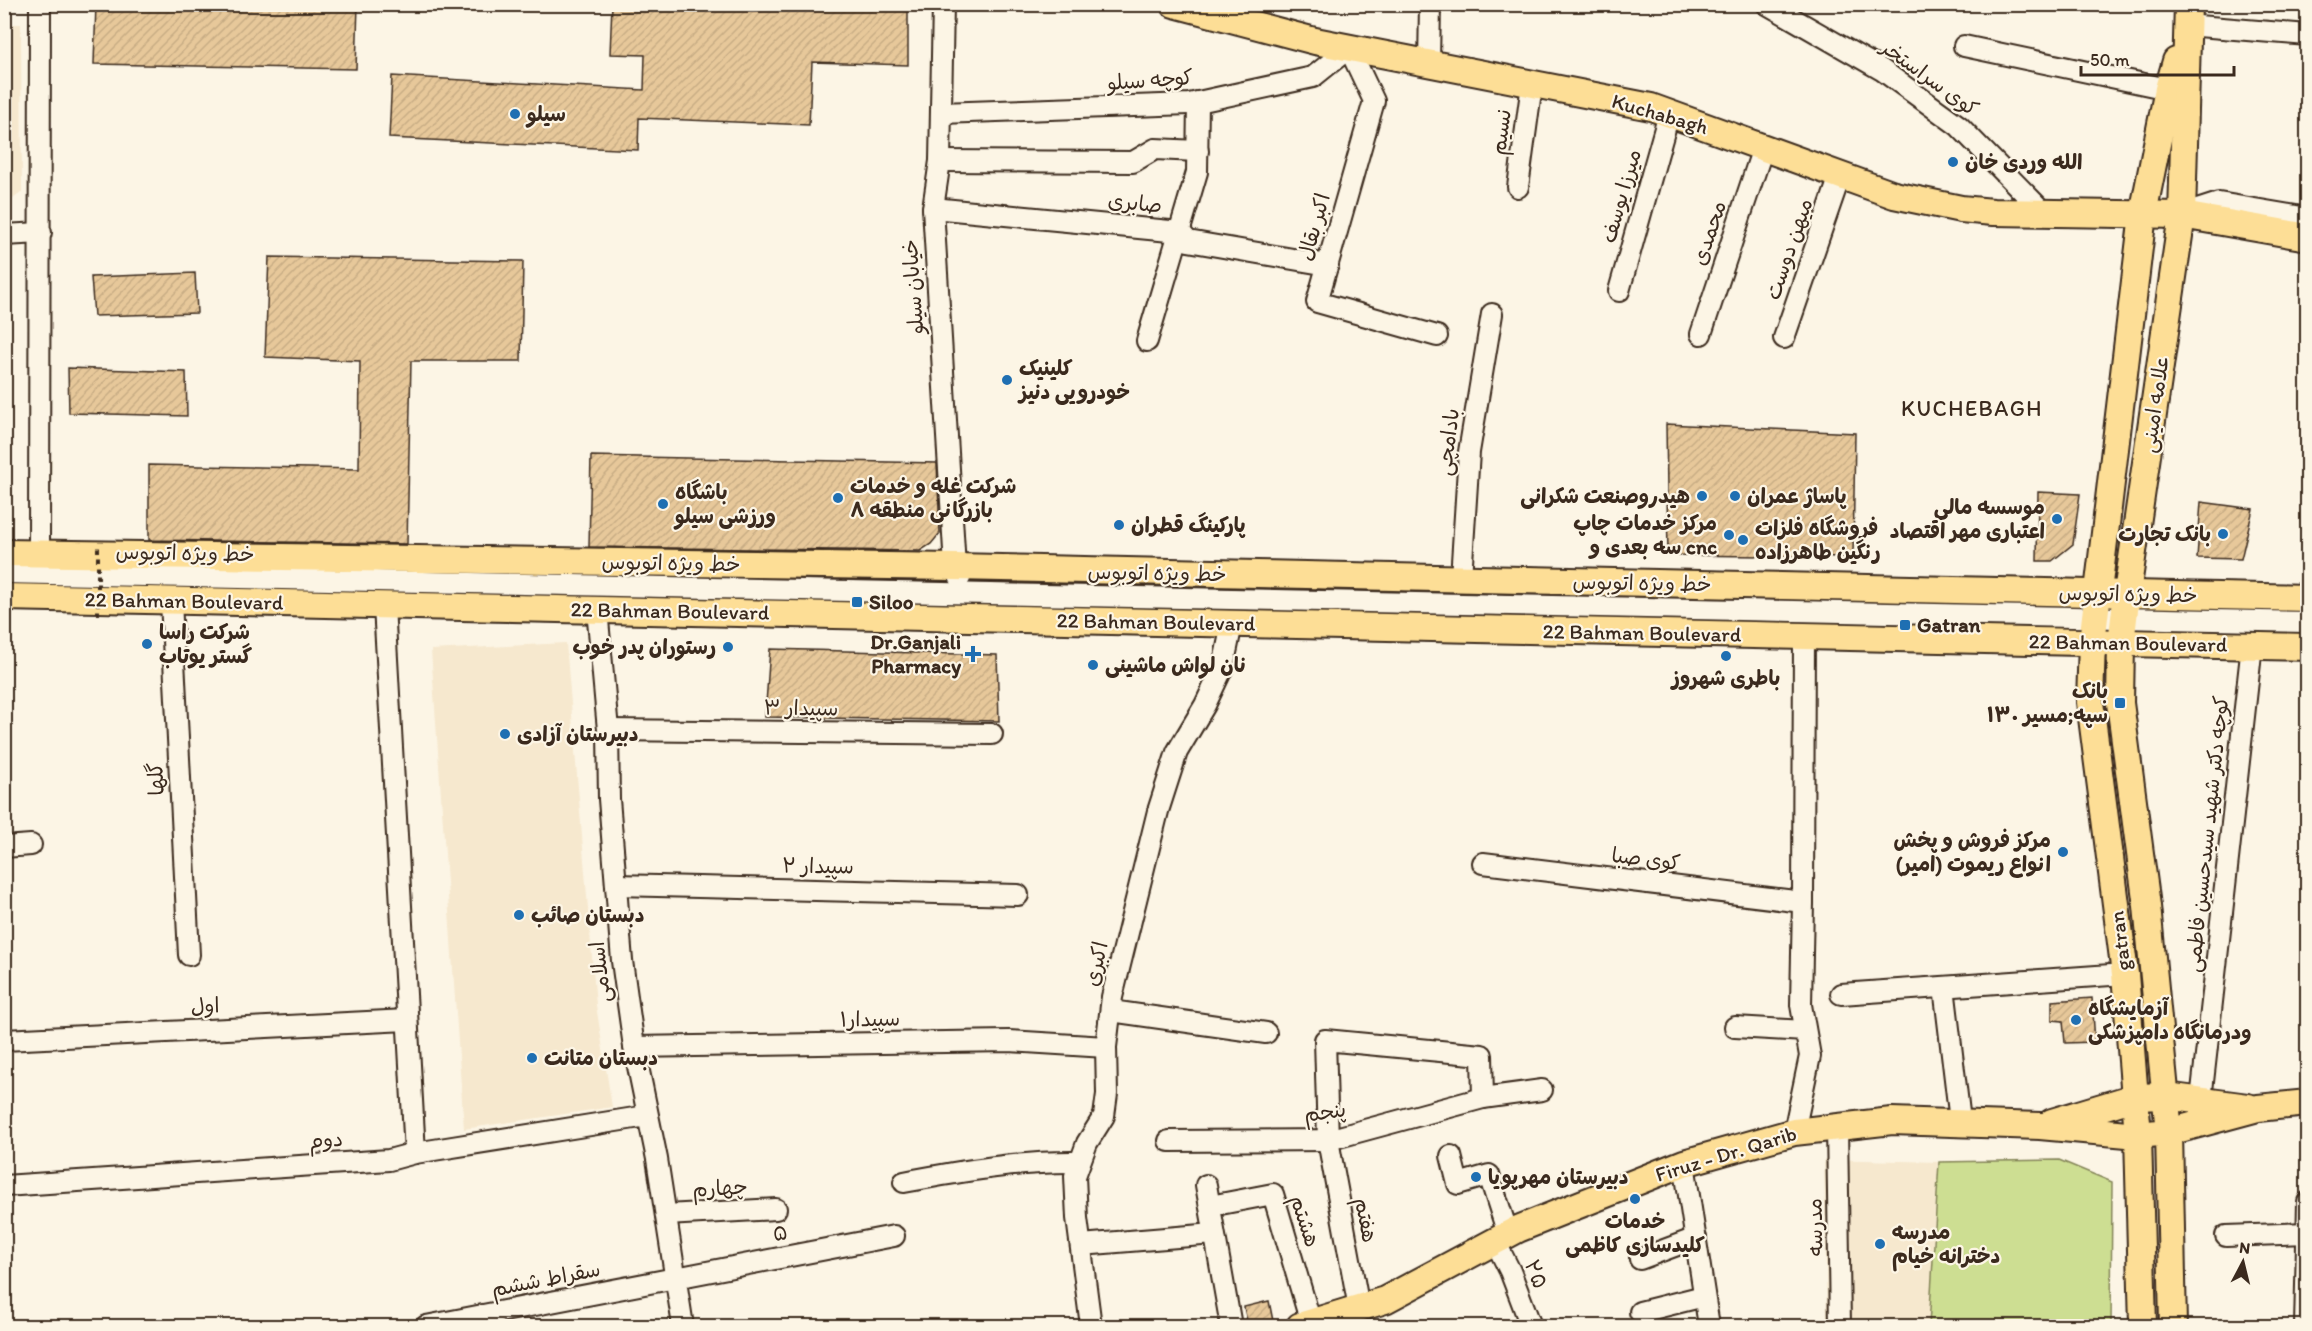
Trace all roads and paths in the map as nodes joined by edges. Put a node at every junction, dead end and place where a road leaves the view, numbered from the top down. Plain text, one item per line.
1 (40, 4) edge
2 (943, 4) edge
3 (1174, 4) edge
4 (1430, 4) edge
5 (1767, 4) edge
6 (2187, 15) edge
7 (2307, 35) edge
8 (1964, 46) dead end
9 (1349, 48) junction
10 (1429, 64) junction
11 (1532, 84) junction
12 (2168, 89) junction
13 (1198, 102) junction
14 (941, 113) junction
15 (1670, 114) junction
16 (1763, 148) junction
17 (1198, 151) junction
18 (940, 161) junction
19 (1840, 176) junction
20 (1518, 187) dead end
21 (933, 208) junction
22 (2143, 214) junction
23 (2046, 215) junction
24 (2182, 215) junction
25 (2307, 218) edge
26 (1180, 232) junction
27 (41, 233) junction
28 (4, 234) edge
29 (2307, 237) edge
30 (1328, 265) junction
31 (1619, 291) dead end
32 (1492, 314) dead end
33 (1701, 334) dead end
34 (1437, 336) dead end
35 (1784, 338) dead end
36 (1147, 340) dead end
37 (98, 544) dead end
38 (4, 553) edge
39 (39, 554) junction
40 (955, 567) junction
41 (4, 573) edge
42 (1461, 578) junction
43 (4, 597) edge
44 (2307, 598) edge
45 (171, 601) junction
46 (2096, 605) junction
47 (384, 606) junction
48 (967, 606) junction
49 (597, 609) junction
50 (98, 615) dead end
51 (2124, 618) junction
52 (2307, 622) edge
53 (1232, 624) junction
54 (1804, 636) junction
55 (2092, 642) junction
56 (2252, 645) junction
57 (2307, 647) edge
58 (608, 730) junction
59 (992, 734) dead end
60 (31, 845) dead end
61 (4, 847) edge
62 (1483, 863) dead end
63 (616, 885) junction
64 (1018, 895) dead end
65 (1803, 902) junction
66 (189, 954) dead end
67 (2125, 974) junction
68 (1944, 987) junction
69 (1841, 994) dead end
70 (1111, 1011) junction
71 (407, 1020) junction
72 (1735, 1027) dead end
73 (1805, 1031) junction
74 (1266, 1033) dead end
75 (4, 1040) edge
76 (634, 1047) junction
77 (1106, 1047) junction
78 (1542, 1090) dead end
79 (2166, 1096) junction
80 (2135, 1097) junction
81 (1483, 1098) junction
82 (2201, 1100) junction
83 (2307, 1103) edge
84 (2258, 1108) junction
85 (647, 1116) junction
86 (1960, 1121) junction
87 (1837, 1126) junction
88 (2040, 1126) junction
89 (1794, 1132) junction
90 (2169, 1132) junction
91 (2138, 1135) junction
92 (1328, 1140) junction
93 (1169, 1141) dead end
94 (415, 1153) junction
95 (1451, 1156) dead end
96 (1079, 1162) junction
97 (1684, 1163) junction
98 (904, 1182) dead end
99 (4, 1185) edge
100 (1206, 1185) dead end
101 (2307, 1202) edge
102 (1209, 1206) junction
103 (776, 1209) dead end
104 (666, 1215) junction
105 (2307, 1233) edge
106 (1214, 1234) junction
107 (894, 1236) dead end
108 (2226, 1236) dead end
109 (1502, 1238) junction
110 (1696, 1238) junction
111 (1080, 1245) junction
112 (1640, 1258) dead end
113 (675, 1278) junction
114 (2307, 1288) edge
115 (1704, 1296) junction
116 (1359, 1308) junction
117 (1640, 1312) dead end
118 (1305, 1325) edge
119 (426, 1326) edge
120 (683, 1326) edge
121 (1091, 1326) edge
122 (1231, 1326) edge
123 (1531, 1326) edge
124 (1708, 1326) edge
125 (1840, 1326) edge
126 (2143, 1326) edge
127 (2173, 1326) edge
128 (2305, 1326) edge

1 - 27 street
2 - 14 street, خیابان سیلو
3 - 9 main road, Kuchabagh
4 - 10 street
5 - 23 street, کوی سراستخر
6 - 7 street
6 - 12 main road, علامه امینی
6 - 24 main road, علامه امینی
8 - 12 street
9 - 10 main road, Kuchabagh
9 - 13 street, کوچه سیلو
9 - 30 street, اکبر بقال
10 - 11 main road, Kuchabagh
11 - 15 main road, Kuchabagh
11 - 20 street, نسیم
12 - 22 main road, علامه امینی
13 - 14 street, کوچه سیلو
13 - 17 street
14 - 18 street, خیابان سیلو
15 - 16 main road, Kuchabagh
15 - 31 street, میرزا یوسف
16 - 19 main road, Kuchabagh
16 - 33 street, محمدی
17 - 18 street
17 - 26 street
18 - 21 street, خیابان سیلو
19 - 23 main road, Kuchabagh
19 - 35 street, میهن دوست
21 - 26 street, صابری
21 - 40 street, خیابان سیلو
22 - 23 main road, Kuchabagh
22 - 24 main road, Kuchabagh
22 - 46 main road, علامه امینی
24 - 25 street
24 - 29 main road
24 - 51 main road, علامه امینی
26 - 30 street, صابری
26 - 36 street
27 - 28 street
27 - 39 street
30 - 34 street, اکبر بقال
32 - 42 street, بادامچی
37 - 50 path, bridge
38 - 39 main road, 22 Bahman Boulevard
39 - 40 main road, 22 Bahman Boulevard
40 - 42 main road, 22 Bahman Boulevard
40 - 48 street
41 - 48 street, خط ویژه اتوبوس
42 - 46 main road, 22 Bahman Boulevard
43 - 45 main road, 22 Bahman Boulevard
44 - 51 main road, 22 Bahman Boulevard
45 - 47 main road, 22 Bahman Boulevard
45 - 66 street, گلها
46 - 48 street, خط ویژه اتوبوس
46 - 51 main road, 22 Bahman Boulevard
46 - 55 main road, gatran
47 - 49 main road, 22 Bahman Boulevard
47 - 71 street
48 - 49 main road, 22 Bahman Boulevard
48 - 53 main road, 22 Bahman Boulevard
49 - 58 street, اسلامی
51 - 52 street, خط ویژه اتوبوس
51 - 55 main road, 22 Bahman Boulevard
51 - 56 main road, 22 Bahman Boulevard
51 - 79 main road, gatran
53 - 54 main road, 22 Bahman Boulevard
53 - 70 street, اکبری
54 - 55 main road, 22 Bahman Boulevard
54 - 65 street
55 - 67 main road, gatran
56 - 57 main road, 22 Bahman Boulevard
56 - 82 street, کوچه دکتر شهید سیدحسین فاطمی
58 - 59 street, سپیدار ۳
58 - 63 street, اسلامی
60 - 61 street
62 - 65 street, کوی صبا
63 - 64 street, سپیدار ۲
63 - 76 street, اسلامی
65 - 73 street
67 - 68 street
67 - 80 main road, gatran
68 - 69 street
68 - 86 street
70 - 74 street
70 - 77 street, اکبری
71 - 75 street, اول
71 - 94 street
72 - 73 street
73 - 89 street
76 - 77 street, سپیدار۱
76 - 85 street, اسلامی
77 - 96 street, اکبری
78 - 81 street, پنجم
79 - 80 main road
79 - 82 main road
79 - 90 main road, gatran
80 - 88 main road
80 - 91 main road, gatran
81 - 92 street, پنجم
81 - 92 street, هفتم
82 - 84 main road
83 - 84 main road
84 - 90 main road, Firuz - Dr. Qarib
85 - 94 street, دوم
85 - 104 street, اسلامی
86 - 87 main road, Firuz - Dr. Qarib
86 - 88 main road, Firuz - Dr. Qarib
87 - 89 main road, Firuz - Dr. Qarib
87 - 125 street, مدرسه
88 - 91 main road, Firuz - Dr. Qarib
89 - 97 main road, Firuz - Dr. Qarib
90 - 91 main road, Firuz - Dr. Qarib
90 - 127 main road, gatran
91 - 126 main road, gatran
92 - 93 street, پنجم
92 - 116 street, هفتم
94 - 99 street, دوم
95 - 109 street, ۲۵
96 - 98 street
96 - 111 street, اکبری
97 - 109 main road, Firuz - Dr. Qarib
97 - 110 street
100 - 102 street
101 - 105 street
102 - 106 street
102 - 118 street, هشتم
103 - 104 street, چهارم
104 - 113 street, اسلامی
105 - 108 street
105 - 114 street
106 - 111 street
106 - 122 street
107 - 113 street, ۵
109 - 116 main road, Firuz - Dr. Qarib
109 - 123 street, ۲۵
110 - 112 street
110 - 115 street
111 - 121 street, اکبری
113 - 119 street, سقراط ششم
113 - 120 street, اسلامی
114 - 128 street
115 - 117 street
115 - 124 street
116 - 118 main road, Firuz - Dr. Qarib

